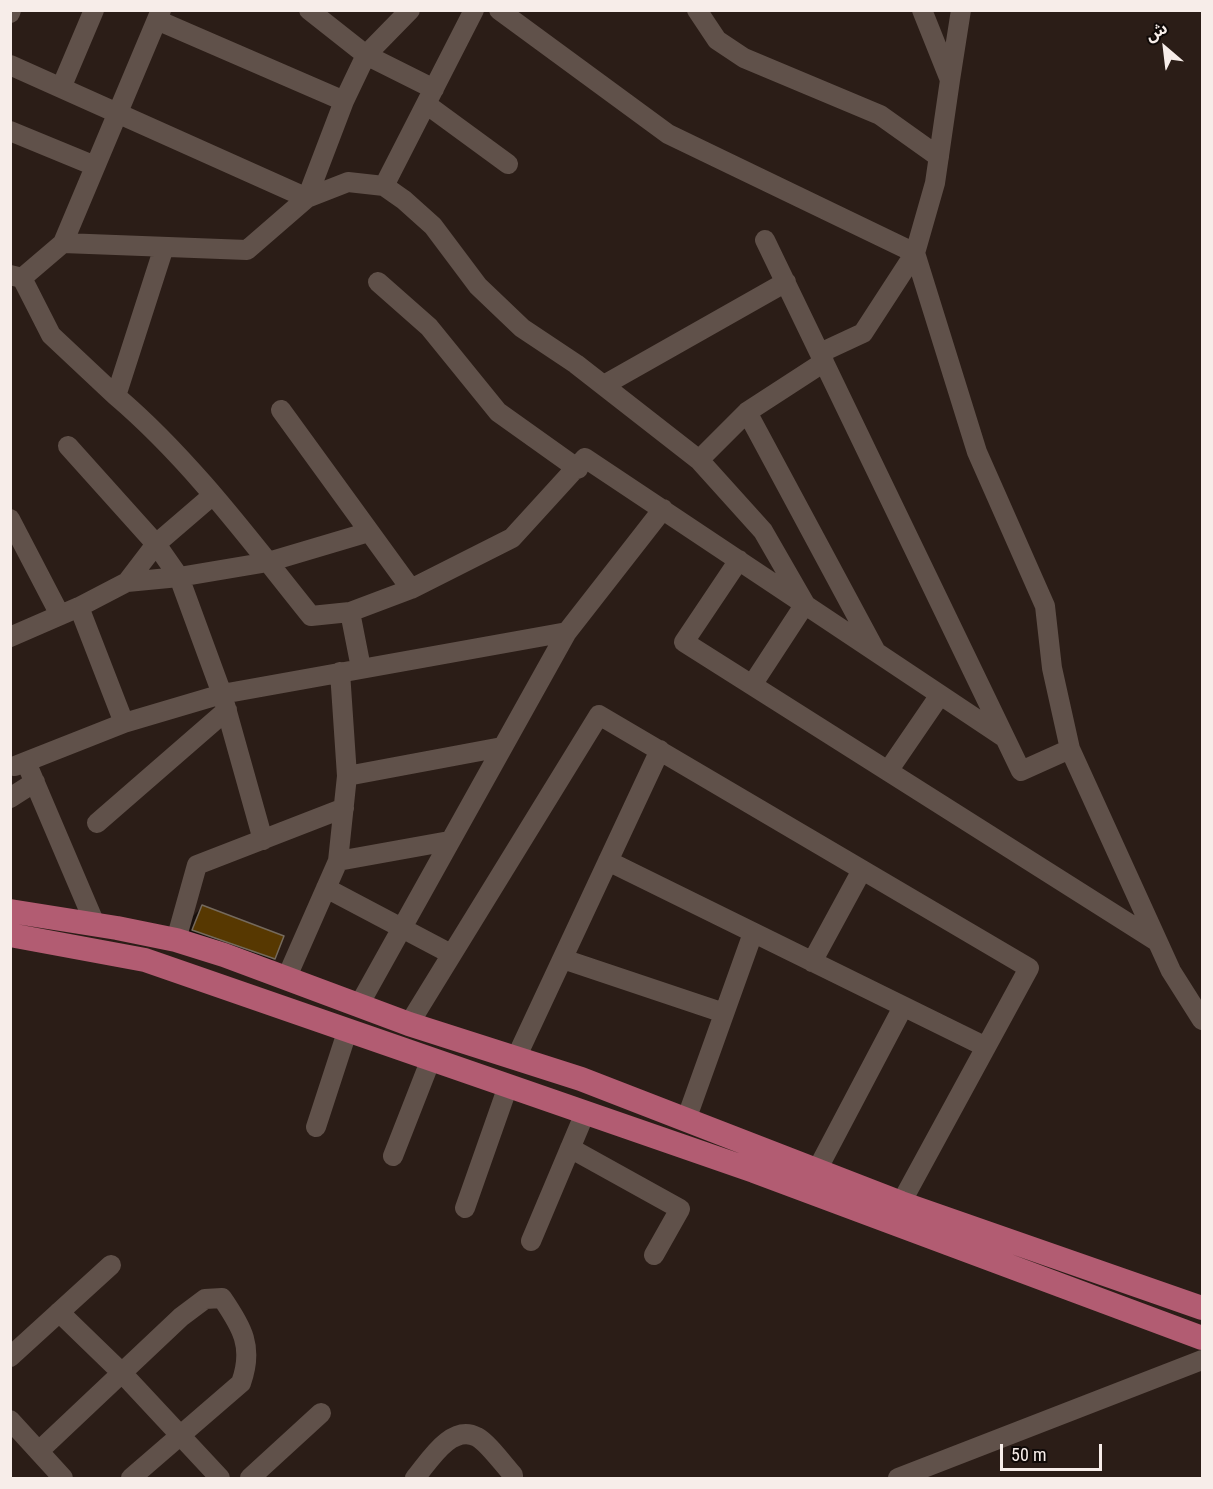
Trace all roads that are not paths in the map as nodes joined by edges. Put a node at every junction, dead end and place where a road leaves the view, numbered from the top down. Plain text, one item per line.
1 (94, 10) edge
2 (309, 10) edge
3 (410, 10) edge
4 (474, 10) edge
5 (499, 10) edge
6 (698, 10) edge
7 (922, 10) edge
8 (961, 10) edge
9 (159, 15) edge
10 (366, 55) junction
11 (10, 65) edge
12 (950, 80) junction
13 (61, 88) junction
14 (430, 97) junction
15 (344, 101) junction
16 (117, 114) junction
17 (10, 131) edge
18 (939, 158) junction
19 (508, 164) dead end
20 (95, 166) junction
21 (384, 186) junction
22 (307, 198) junction
23 (765, 240) dead end
24 (63, 243) junction
25 (164, 247) junction
26 (915, 253) junction
27 (16, 277) edge
28 (378, 282) dead end
29 (786, 282) junction
30 (822, 358) junction
31 (604, 385) junction
32 (116, 396) junction
33 (281, 410) dead end
34 (747, 412) junction
35 (68, 446) dead end
36 (699, 460) junction
37 (578, 468) junction
38 (213, 495) junction
39 (663, 509) junction
40 (10, 519) edge
41 (369, 532) junction
42 (156, 544) junction
43 (739, 560) junction
44 (268, 562) junction
45 (179, 577) junction
46 (127, 582) junction
47 (411, 590) junction
48 (805, 604) junction
49 (80, 607) junction
50 (350, 612) junction
51 (60, 615) junction
52 (567, 633) junction
53 (10, 637) edge
54 (876, 652) junction
55 (362, 668) junction
56 (340, 672) junction
57 (752, 685) junction
58 (940, 695) junction
59 (224, 702) junction
60 (124, 723) junction
61 (1005, 738) junction
62 (502, 747) junction
63 (1070, 749) junction
64 (660, 750) junction
65 (17, 760) edge
66 (888, 771) junction
67 (347, 776) junction
68 (23, 790) edge
69 (344, 808) junction
70 (97, 823) dead end
71 (263, 840) junction
72 (449, 840) junction
73 (338, 861) junction
74 (608, 861) junction
75 (862, 870) junction
76 (326, 888) junction
77 (10, 911) edge
78 (95, 924) junction
79 (401, 928) junction
80 (753, 933) junction
81 (10, 935) edge
82 (176, 940) junction
83 (1158, 942) junction
84 (451, 954) junction
85 (563, 958) junction
86 (812, 962) junction
87 (286, 979) junction
88 (359, 1005) junction
89 (903, 1007) junction
90 (723, 1012) junction
91 (1203, 1020) edge
92 (408, 1024) junction
93 (348, 1032) junction
94 (986, 1047) junction
95 (516, 1058) junction
96 (431, 1059) junction
97 (508, 1086) junction
98 (585, 1113) junction
99 (686, 1120) junction
100 (316, 1127) dead end
101 (570, 1148) junction
102 (393, 1156) dead end
103 (758, 1160) junction
104 (817, 1170) junction
105 (901, 1203) junction
106 (465, 1208) dead end
107 (531, 1241) dead end
108 (654, 1255) dead end
109 (111, 1265) dead end
110 (1203, 1308) edge
111 (59, 1312) junction
112 (1200, 1337) edge
113 (10, 1357) edge
114 (1203, 1360) edge
115 (1184, 1368) junction
116 (123, 1374) junction
117 (321, 1413) dead end
118 (10, 1420) edge
119 (179, 1435) junction
120 (39, 1451) junction
121 (63, 1479) edge
122 (130, 1479) edge
123 (220, 1479) edge
124 (250, 1479) edge
125 (415, 1479) edge
126 (513, 1479) edge
127 (898, 1479) edge

1 - 13 street
2 - 10 street
3 - 10 street
4 - 14 street
5 - 26 street
6 - 18 street
7 - 12 street
8 - 12 street
9 - 15 street
9 - 16 street
10 - 14 street
10 - 15 street
11 - 13 street
12 - 18 street
13 - 16 street
14 - 19 street
14 - 21 street
15 - 22 street
16 - 20 street
16 - 22 street
17 - 20 street
18 - 26 street
20 - 24 street
21 - 22 street
21 - 31 street
22 - 25 street
23 - 29 street
24 - 25 street
24 - 27 street
25 - 32 street
26 - 30 street
26 - 63 street
27 - 32 street
28 - 37 street
29 - 30 street
29 - 31 street
30 - 34 street
30 - 61 street
31 - 36 street
32 - 38 street
33 - 41 street
34 - 36 street
34 - 54 street
35 - 42 street
36 - 48 street
37 - 39 street
37 - 47 street
38 - 42 street
38 - 44 street
39 - 43 street
39 - 52 street
40 - 51 street
41 - 44 street
41 - 47 street
42 - 45 street
42 - 46 street
43 - 48 street
43 - 57 street
44 - 45 street
44 - 50 street
45 - 46 street
45 - 59 street
46 - 49 street
47 - 50 street
48 - 54 street
48 - 57 street
49 - 51 street
49 - 60 street
50 - 55 street
51 - 53 street
52 - 55 street
52 - 62 street
54 - 58 street
55 - 56 street
56 - 59 street
56 - 67 street
57 - 66 street
58 - 61 street
58 - 66 street
59 - 60 street
59 - 70 street
59 - 71 street
60 - 65 street
61 - 63 street
62 - 67 street
62 - 72 street
63 - 83 street
64 - 74 street
64 - 75 street
64 - 84 street
65 - 68 street
66 - 83 street
67 - 69 street
68 - 78 street
69 - 71 street
69 - 73 street
71 - 82 street
72 - 73 street
72 - 79 street
73 - 76 street
74 - 80 street
74 - 85 street
75 - 86 street
75 - 94 street
76 - 79 street
76 - 87 street
77 - 78 main road
78 - 82 main road
79 - 84 street
79 - 88 street
80 - 86 street
80 - 90 street
81 - 93 main road
82 - 87 main road
83 - 91 street
84 - 92 street
85 - 90 street
85 - 95 street
86 - 89 street
87 - 88 main road
88 - 92 main road
89 - 94 street
89 - 104 street
90 - 99 street
92 - 95 main road
93 - 96 main road
93 - 100 street
94 - 105 street
95 - 99 main road
96 - 97 main road
96 - 102 street
97 - 98 main road
97 - 106 street
98 - 101 street
98 - 103 main road
99 - 103 main road
101 - 107 street
101 - 108 street
103 - 104 main road
103 - 112 main road
104 - 105 main road
105 - 110 main road
109 - 111 street
111 - 113 street
111 - 116 street
112 - 115 street
114 - 115 street
115 - 127 street
116 - 119 street
116 - 119 street
116 - 120 street
117 - 124 street
118 - 120 street
119 - 122 street
119 - 123 street
120 - 121 street
125 - 126 street

